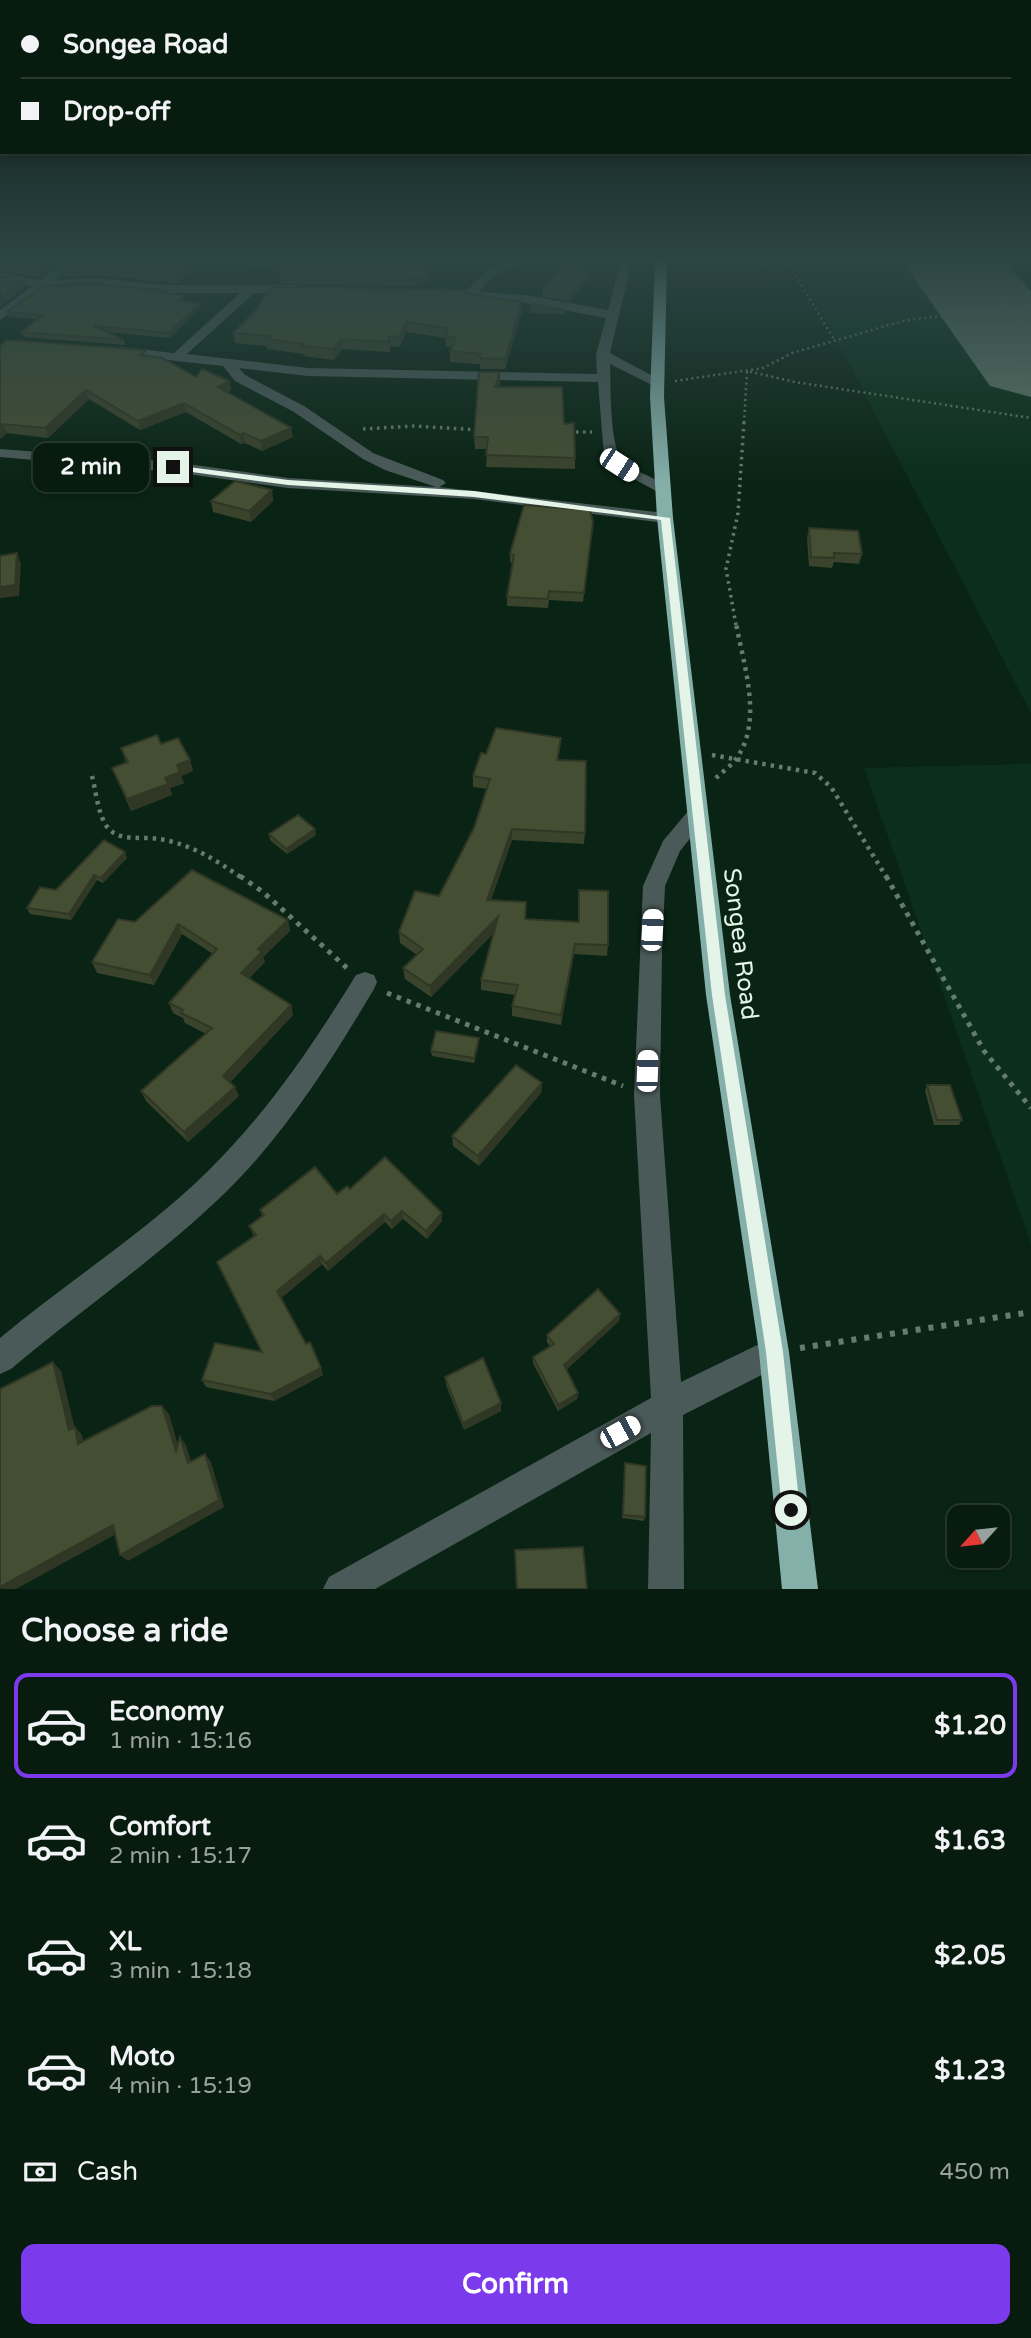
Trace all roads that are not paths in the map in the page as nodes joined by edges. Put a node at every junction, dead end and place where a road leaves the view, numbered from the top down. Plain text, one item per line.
1 (201, 335) edge
2 (608, 335) edge
3 (659, 335) edge
4 (104, 350) edge
5 (603, 355) junction
6 (178, 356) junction
7 (229, 365) junction
8 (603, 378) junction
9 (657, 382) junction
10 (0, 453) edge
11 (663, 489) junction
12 (474, 494) junction
13 (665, 518) junction
14 (696, 807) junction
15 (365, 982) road end
16 (774, 1352) junction
17 (0, 1358) edge
18 (667, 1406) junction
19 (341, 1589) edge
20 (666, 1589) edge
21 (800, 1589) edge

1 - 6 street
2 - 5 street
3 - 9 highway, Songea Road
4 - 6 street
5 - 8 street
5 - 9 street
6 - 7 street
7 - 8 street
7 - 12 street
8 - 11 street
9 - 11 highway, Songea Road
10 - 12 street
11 - 13 highway, Songea Road
12 - 13 street
13 - 14 highway, Songea Road
14 - 16 highway, Songea Road
14 - 18 street
15 - 17 street
16 - 18 street
16 - 21 highway, Songea Road
18 - 19 street
18 - 20 street

